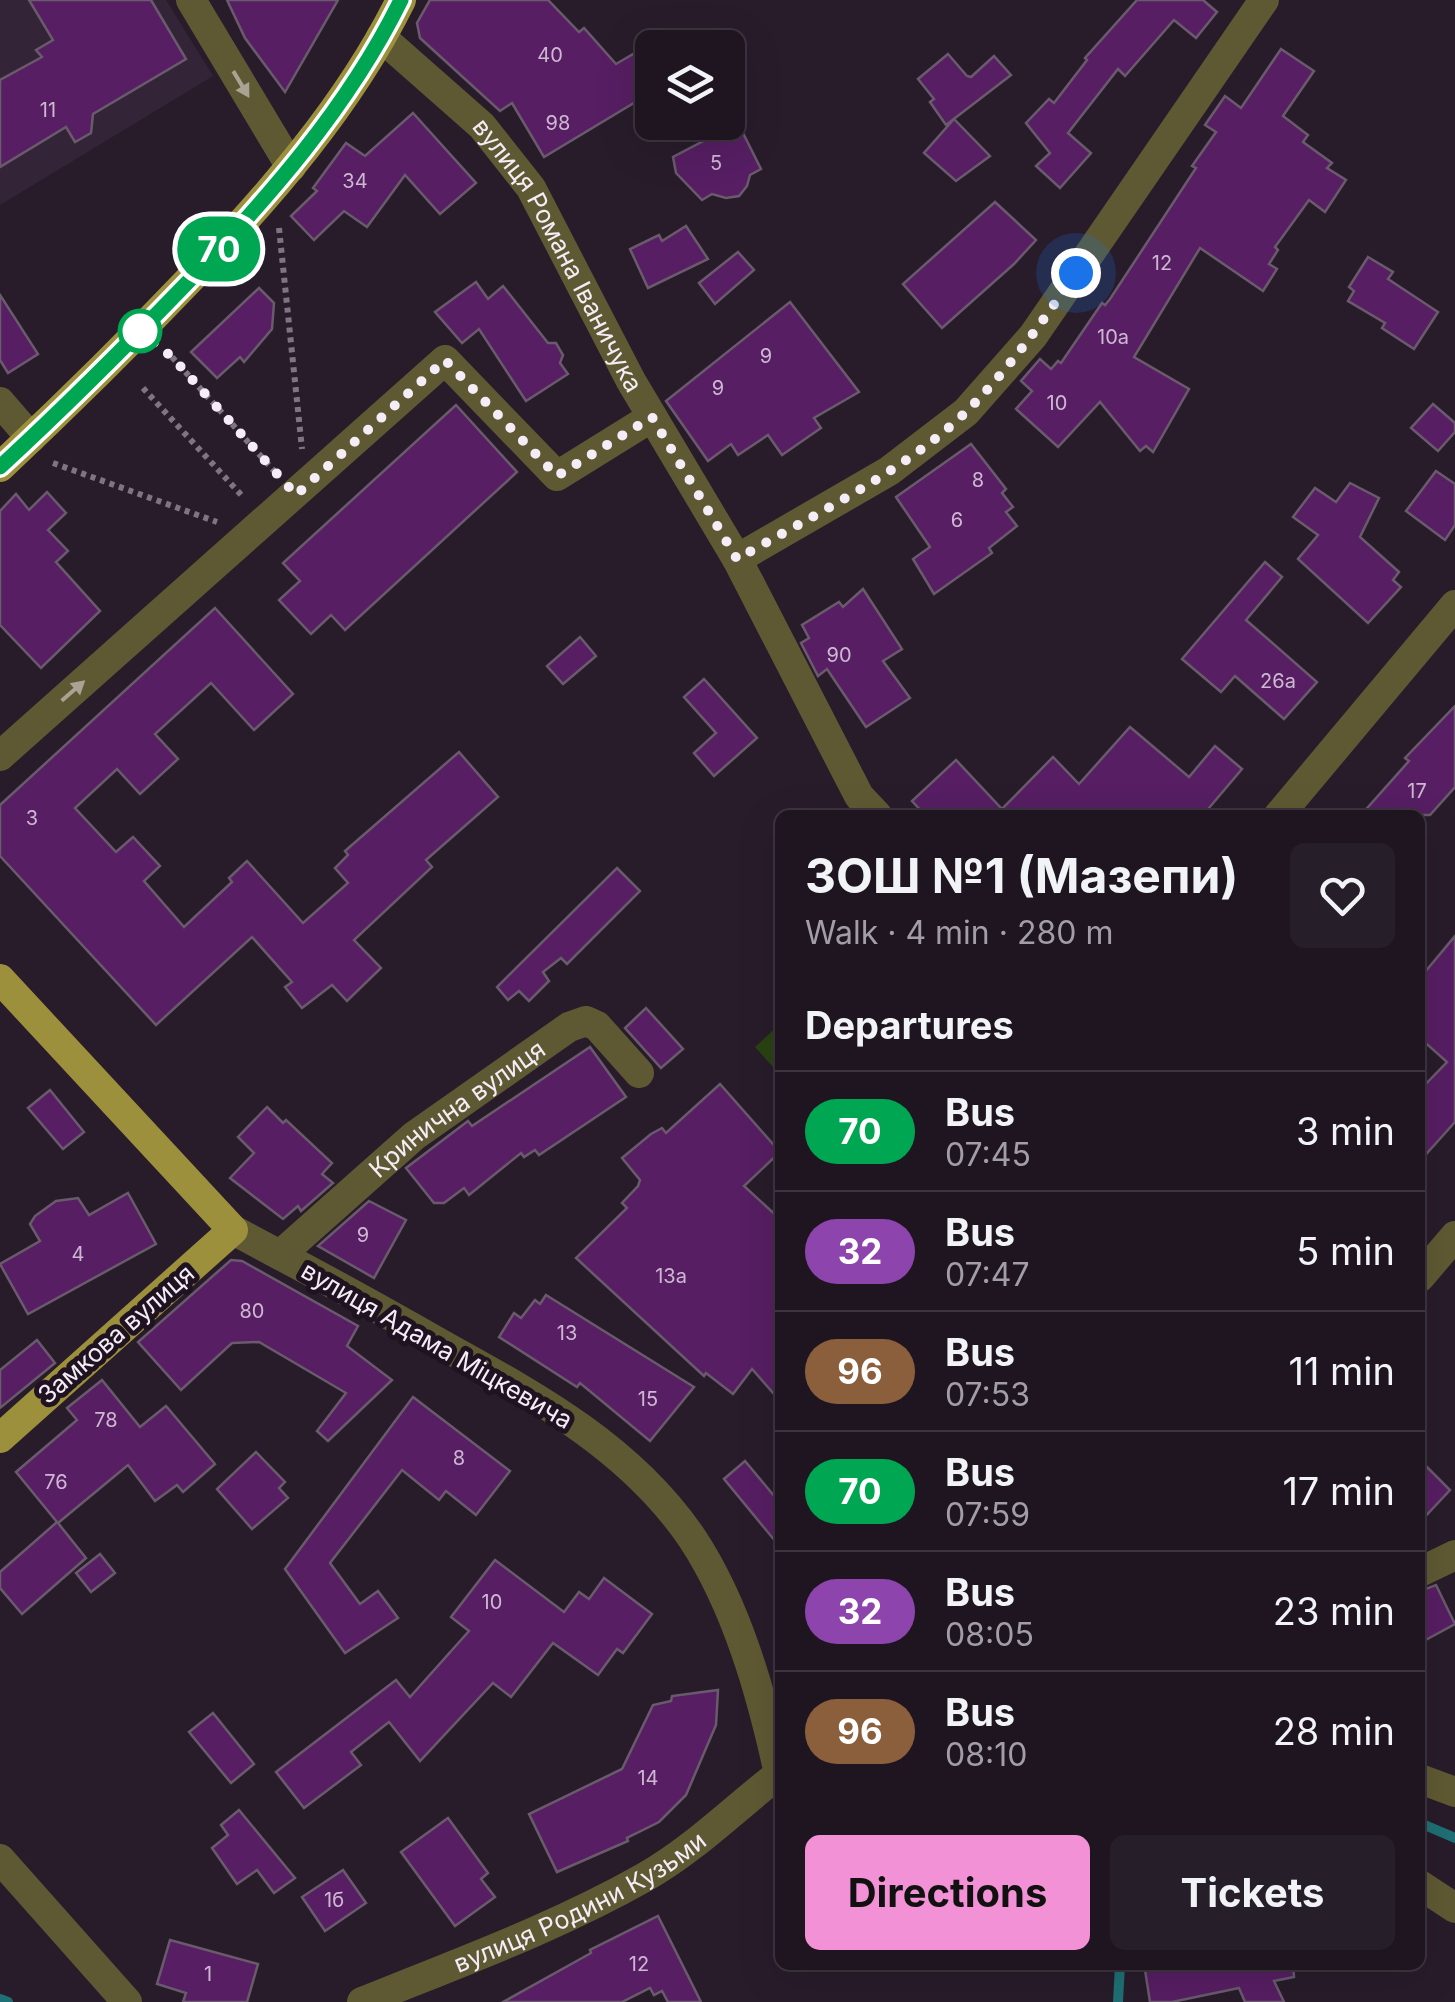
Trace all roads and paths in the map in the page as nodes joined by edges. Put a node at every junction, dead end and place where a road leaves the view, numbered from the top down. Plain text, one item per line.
1 (191, 0) edge
2 (401, 0) edge
3 (1264, 0) edge
4 (381, 37) junction
5 (291, 167) junction
6 (278, 226) dead end
7 (172, 357) dead end
8 (143, 388) dead end
9 (0, 402) edge
10 (652, 417) junction
11 (32, 438) junction
12 (54, 463) dead end
13 (0, 467) edge
14 (301, 490) junction
15 (258, 528) junction
16 (737, 559) junction
17 (1455, 605) edge
18 (0, 756) edge
19 (873, 810) edge
20 (1284, 810) edge
21 (0, 979) edge
22 (639, 1073) dead end
23 (234, 1230) junction
24 (1455, 1236) edge
25 (280, 1255) junction
26 (1425, 1271) edge
27 (0, 1438) edge
28 (1455, 1555) edge
29 (1425, 1570) edge
30 (775, 1752) edge
31 (775, 1778) edge
32 (1425, 1781) edge
33 (1455, 1792) edge
34 (0, 1859) edge
35 (1425, 1889) edge
36 (1455, 1908) edge
37 (127, 2002) edge
38 (362, 2002) edge

1 -> 5 street
2 - 4 main road
3 - 16 street
4 - 5 main road
4 - 10 street, вулиця Романа Іваничука
5 - 11 main road
6 - 14 path
7 - 14 path
8 - 15 path
9 - 11 street
10 - 14 street
10 - 16 street, вулиця Романа Іваничука
11 - 13 main road
12 - 15 path
14 - 15 street
18 -> 15 street
16 - 19 street, вулиця Романа Іваничука
17 - 20 street
21 - 23 main road, вулиця Адама Міцкевича
22 - 25 street, Кринична вулиця
23 - 25 street, вулиця Адама Міцкевича
23 - 27 main road, Замкова вулиця
24 - 26 street
25 - 30 street, вулиця Адама Міцкевича
28 - 29 street
31 - 38 street, вулиця Родини Кузьми
32 - 33 street
34 - 37 street
35 - 36 street

